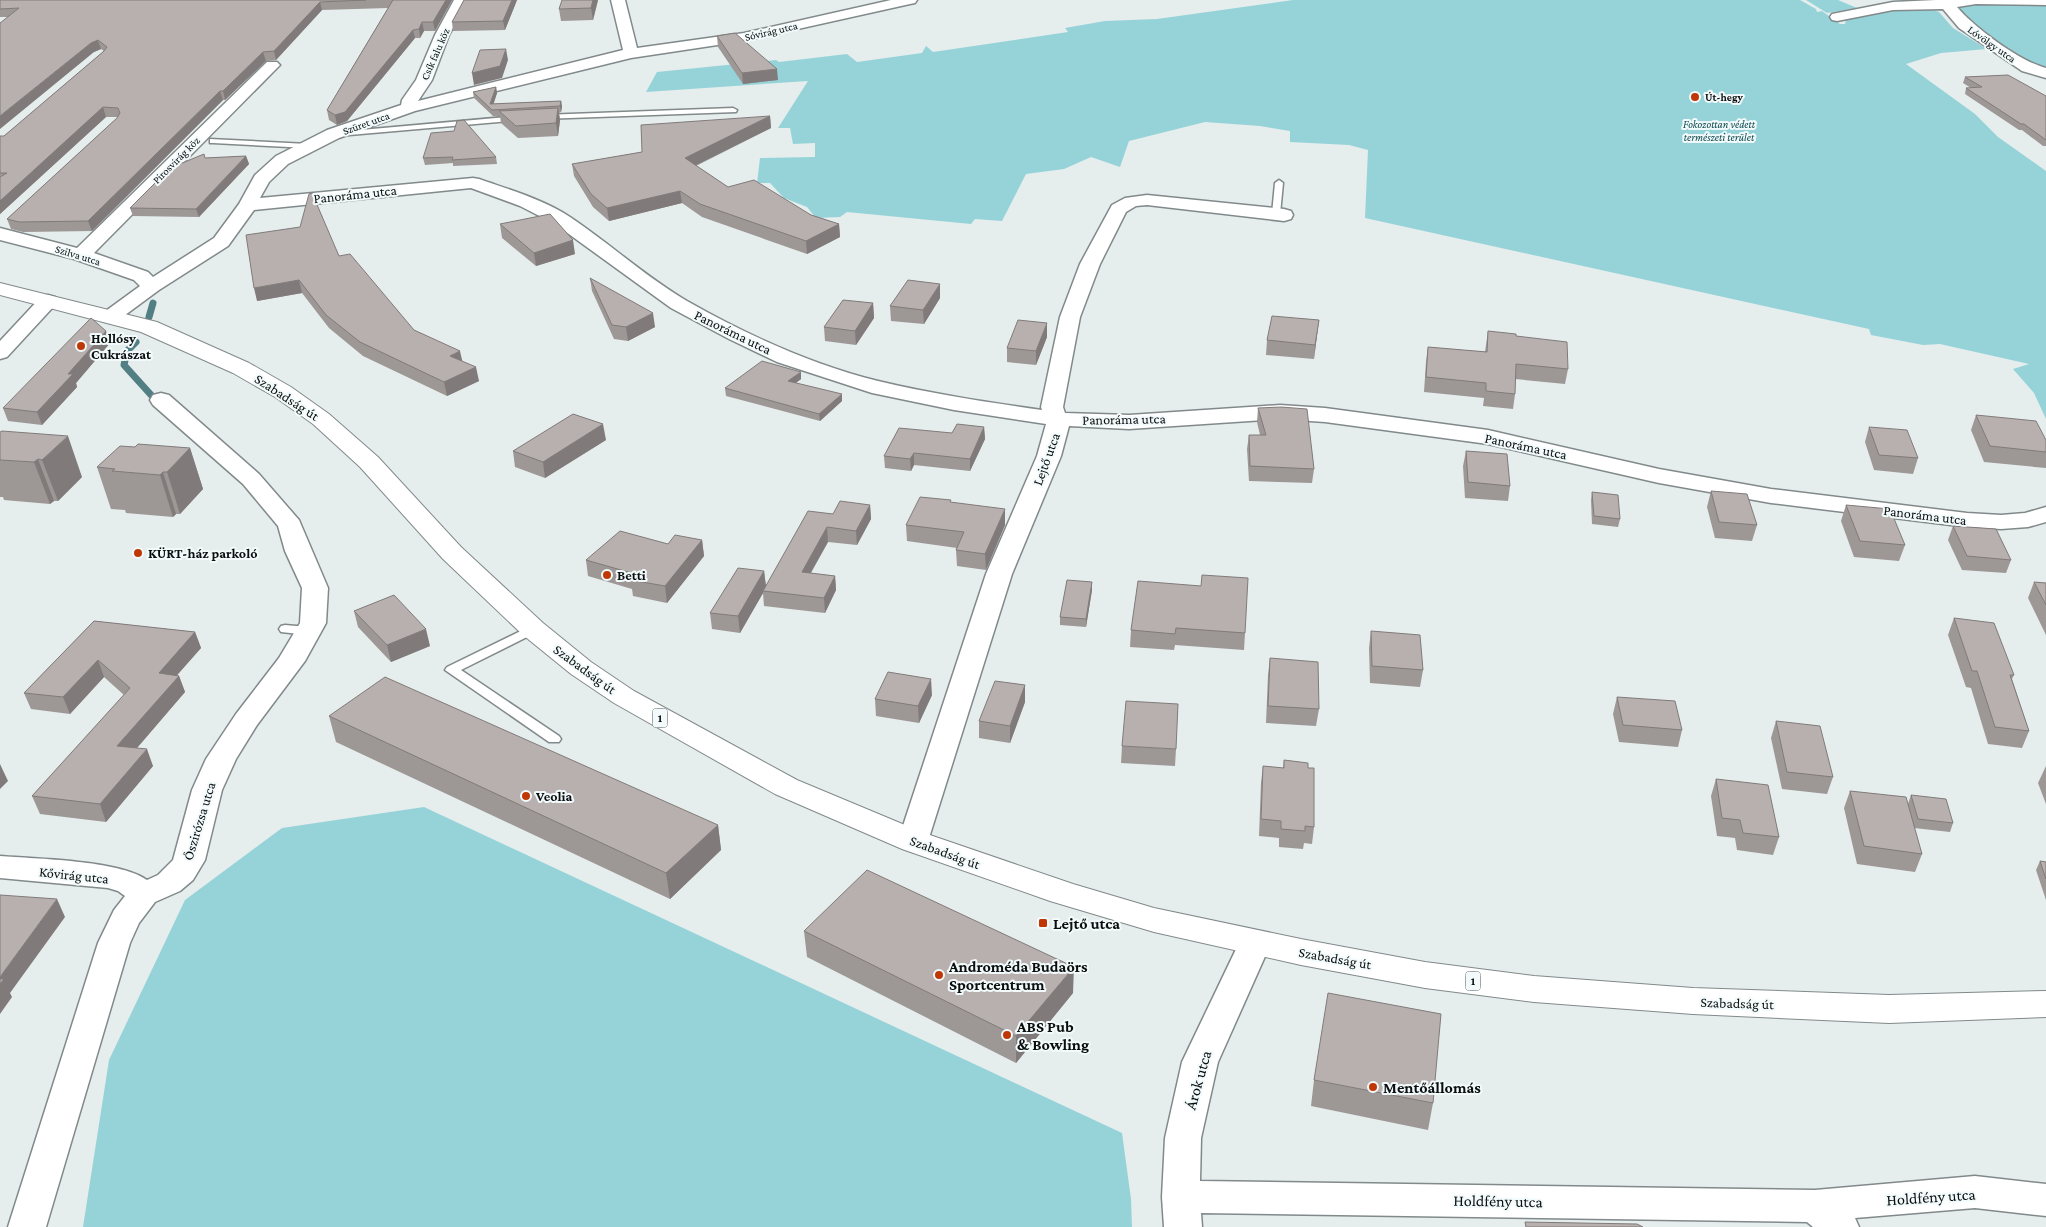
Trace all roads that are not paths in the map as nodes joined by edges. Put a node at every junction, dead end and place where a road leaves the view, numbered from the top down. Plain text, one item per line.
1 (461, 0) edge
2 (618, 0) edge
3 (910, 0) edge
4 (2046, 1) edge
5 (1945, 2) edge
6 (1837, 17) dead end
7 (631, 53) junction
8 (272, 65) dead end
9 (2046, 73) edge
10 (409, 108) junction
11 (733, 110) dead end
12 (535, 117) edge
13 (525, 118) edge
14 (333, 134) junction
15 (213, 141) dead end
16 (308, 146) junction
17 (1279, 183) dead end
18 (248, 204) junction
19 (1280, 214) joint
20 (2, 227) edge
21 (81, 255) junction
22 (152, 286) junction
23 (0, 289) edge
24 (48, 301) junction
25 (110, 316) junction
26 (0, 353) edge
27 (161, 400) dead end
28 (1057, 419) junction
29 (2046, 514) edge
30 (533, 629) junction
31 (554, 739) dead end
32 (914, 841) junction
33 (0, 868) edge
34 (144, 894) junction
35 (1255, 943) junction
36 (2046, 1004) edge
37 (2046, 1200) edge
38 (1182, 1212) edge
39 (1827, 1216) edge
40 (27, 1227) edge

1 - 10 street, Csík falu köz
2 - 7 street
3 - 7 street, Sóvirág utca
4 - 5 street
5 - 6 street
5 - 9 street, Lóvölgy utca
7 - 10 street, Szüret utca
8 - 21 street, Pirosvirág köz
10 - 14 street, Szüret utca
11 - 12 lane
13 - 14 lane
14 - 16 street, Szüret utca
15 - 16 lane
16 - 18 street, Szüret utca
17 - 19 lane
18 - 22 street, Szüret utca
18 - 28 street, Panoráma utca
19 - 28 street, Lejtő utca
20 - 21 street, Szilva utca
21 - 22 street, Szilva utca
22 - 25 street, Szüret utca
23 - 24 main road, Szabadság út / 1
24 - 25 main road, Szabadság út / 1
24 - 26 street
25 - 30 main road, Szabadság út / 1
27 - 34 street, Őszirózsa utca
28 - 29 street, Panoráma utca
28 - 32 street, Lejtő utca
30 - 31 lane
30 - 32 main road, Szabadság út / 1
32 - 35 main road, Szabadság út / 1
33 - 34 street, Kővirág utca
34 - 40 street, Őszirózsa utca
35 - 36 main road, Szabadság út / 1
35 - 38 street, Árok utca
37 - 39 street, Holdfény utca
38 - 39 street, Holdfény utca

